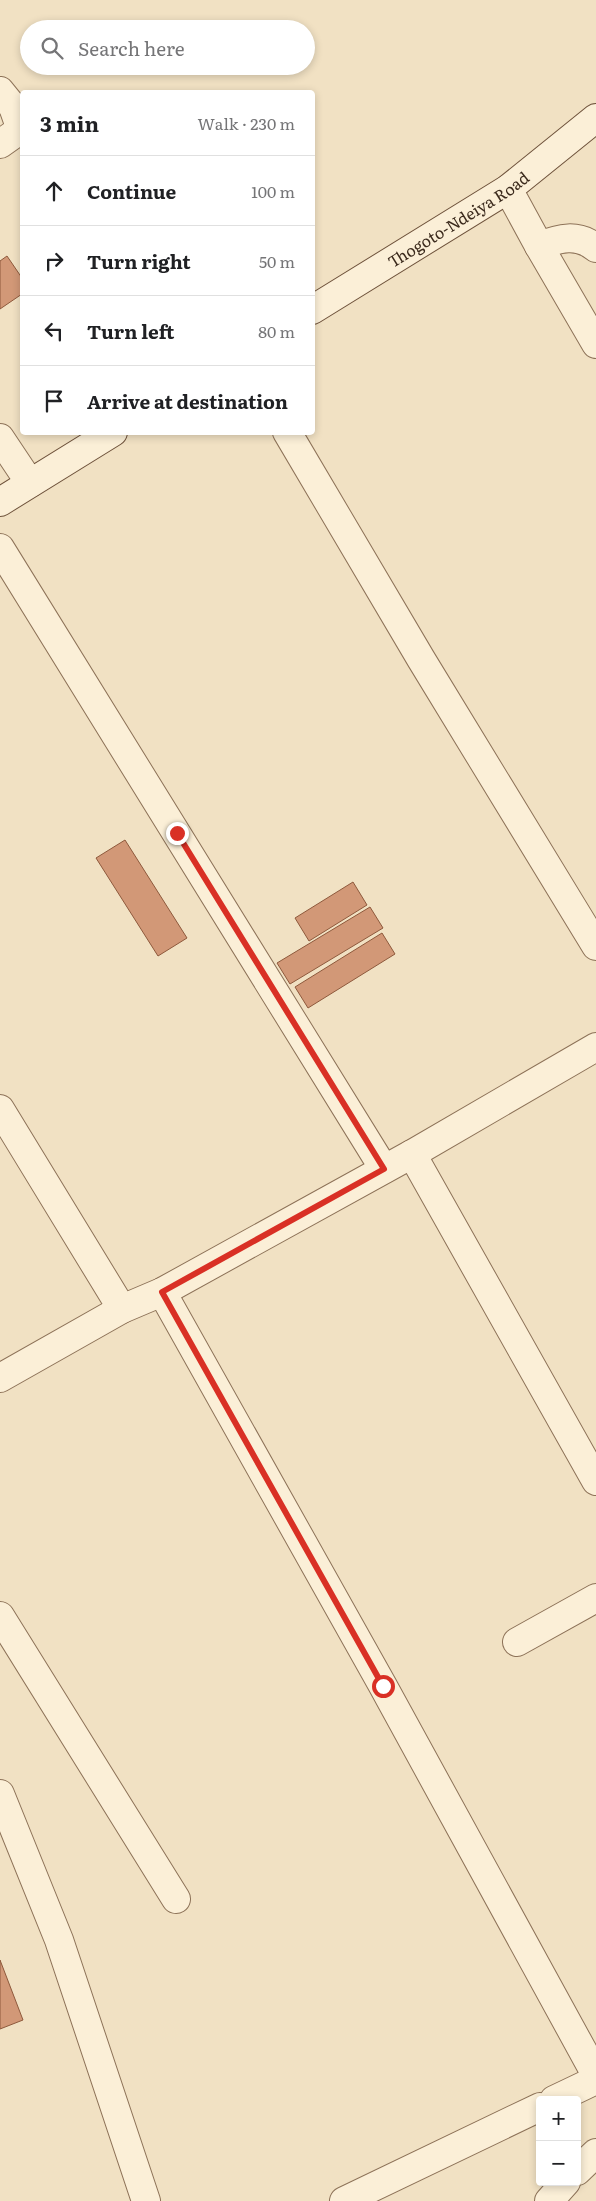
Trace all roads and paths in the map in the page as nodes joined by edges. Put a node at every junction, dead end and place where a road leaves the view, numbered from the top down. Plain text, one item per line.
1 (0, 91) edge
2 (596, 118) edge
3 (0, 144) edge
4 (508, 189) junction
5 (539, 246) junction
6 (596, 248) edge
7 (315, 308) edge
8 (596, 344) edge
9 (108, 435) edge
10 (289, 435) edge
11 (0, 438) edge
12 (30, 484) junction
13 (0, 502) edge
14 (0, 548) edge
15 (596, 946) edge
16 (596, 1047) edge
17 (0, 1109) edge
18 (412, 1154) junction
19 (384, 1169) junction
20 (162, 1292) junction
21 (122, 1309) junction
22 (0, 1378) edge
23 (596, 1481) edge
24 (596, 1598) edge
25 (0, 1616) edge
26 (517, 1642) dead end
27 (0, 1794) edge
28 (176, 1898) dead end
29 (596, 2075) edge
30 (596, 2080) edge
31 (562, 2096) edge
32 (536, 2108) edge
33 (596, 2154) edge
34 (581, 2167) edge
35 (562, 2186) edge
36 (146, 2201) edge
37 (344, 2201) edge
38 (549, 2201) edge

1 - 3 street
2 - 4 street, Thogoto-Ndeiya Road
4 - 5 street
4 - 7 street, Thogoto-Ndeiya Road
5 - 6 street
5 - 8 street
9 - 12 street
10 - 15 street
11 - 12 street
12 - 13 street
14 - 19 street
16 - 18 street
17 - 21 street
18 - 19 street
18 - 23 street
19 - 20 street
20 - 21 street
20 - 29 street
21 - 22 street
24 - 26 street
25 - 28 street
27 - 36 street
30 - 31 street
32 - 37 street
33 - 34 street
35 - 38 street

